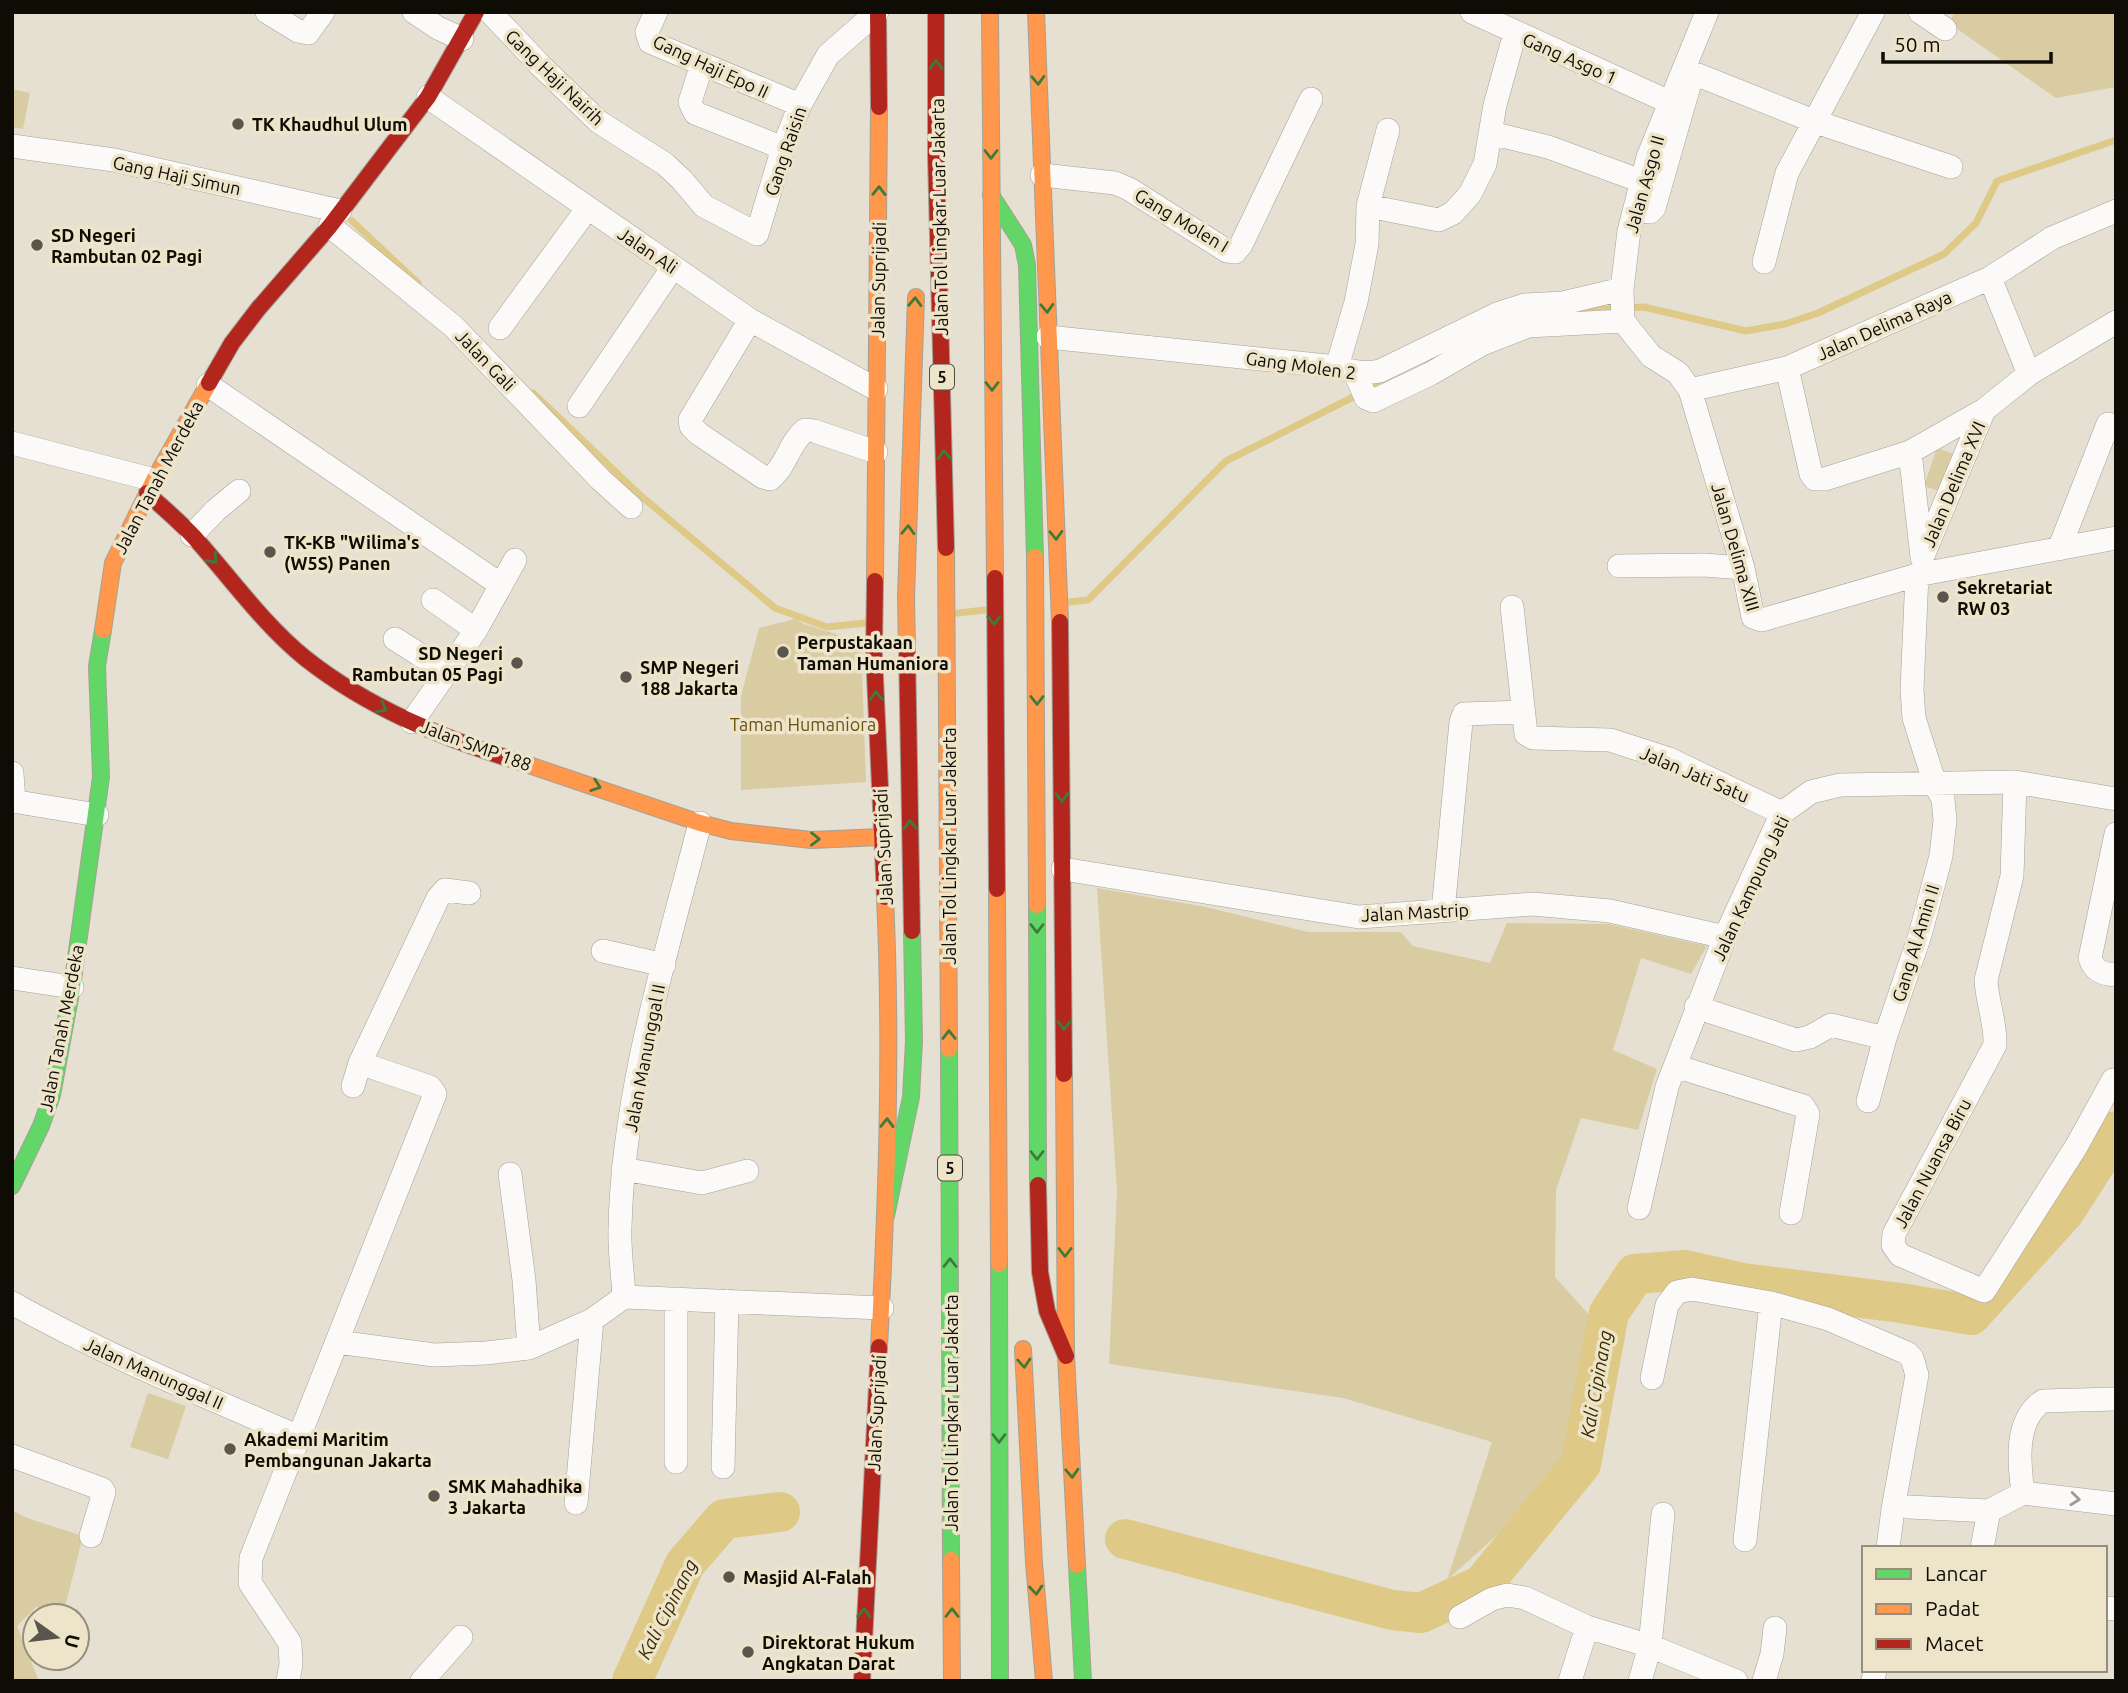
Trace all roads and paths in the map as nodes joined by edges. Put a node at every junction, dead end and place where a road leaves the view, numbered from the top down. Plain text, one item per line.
1 (267, 12) edge
2 (323, 12) edge
3 (414, 12) edge
4 (477, 12) edge
5 (490, 12) edge
6 (656, 12) edge
7 (878, 12) edge
8 (936, 12) edge
9 (990, 12) edge
10 (1036, 12) edge
11 (1472, 12) edge
12 (1707, 12) edge
13 (1873, 12) edge
14 (1920, 12) edge
15 (1945, 29) dead end
16 (1515, 33) junction
17 (462, 40) junction
18 (702, 64) junction
19 (428, 97) junction
20 (1311, 99) dead end
21 (1670, 102) junction
22 (800, 105) junction
23 (1816, 122) junction
24 (1388, 130) dead end
25 (1491, 133) junction
26 (12, 146) edge
27 (783, 148) junction
28 (936, 157) junction
29 (1951, 166) dead end
30 (1042, 175) junction
31 (1641, 181) junction
32 (991, 195) junction
33 (923, 206) dead end
34 (1368, 206) junction
35 (587, 209) junction
36 (1642, 211) dead end
37 (2116, 211) edge
38 (335, 219) junction
39 (759, 233) joint
40 (1764, 262) dead end
41 (673, 267) junction
42 (1990, 278) junction
43 (916, 281) dead end
44 (1622, 305) junction
45 (750, 320) junction
46 (2116, 322) edge
47 (500, 328) dead end
48 (1048, 337) junction
49 (1787, 368) junction
50 (2029, 374) junction
51 (1354, 379) junction
52 (208, 385) junction
53 (876, 389) junction
54 (1690, 390) junction
55 (579, 407) dead end
56 (1984, 410) junction
57 (2108, 424) dead end
58 (12, 443) edge
59 (876, 452) junction
60 (1910, 452) junction
61 (151, 487) junction
62 (239, 491) dead end
63 (631, 507) dead end
64 (192, 535) junction
65 (2116, 538) edge
66 (2059, 549) junction
67 (516, 560) dead end
68 (1619, 566) dead end
69 (1743, 568) junction
70 (1921, 569) junction
71 (500, 584) junction
72 (433, 600) dead end
73 (1512, 607) dead end
74 (476, 630) junction
75 (395, 639) dead end
76 (447, 672) junction
77 (1524, 712) junction
78 (412, 722) junction
79 (12, 773) edge
80 (2015, 782) junction
81 (1935, 784) junction
82 (2116, 799) edge
83 (13, 802) edge
84 (1782, 813) junction
85 (97, 815) junction
86 (700, 823) junction
87 (2116, 834) edge
88 (882, 837) junction
89 (1063, 869) junction
90 (469, 893) dead end
91 (1443, 911) junction
92 (1726, 937) junction
93 (603, 951) dead end
94 (664, 965) junction
95 (2116, 975) edge
96 (12, 978) edge
97 (72, 987) junction
98 (1696, 1007) junction
99 (1885, 1038) junction
100 (360, 1063) junction
101 (1675, 1066) junction
102 (2113, 1080) dead end
103 (353, 1086) dead end
104 (1868, 1101) dead end
105 (999, 1125) junction
106 (623, 1169) junction
107 (747, 1171) dead end
108 (510, 1174) dead end
109 (12, 1186) edge
110 (1639, 1208) dead end
111 (1791, 1213) dead end
112 (886, 1216) junction
113 (1015, 1253) dead end
114 (624, 1297) junction
115 (676, 1299) junction
116 (727, 1301) junction
117 (12, 1303) edge
118 (1771, 1303) junction
119 (881, 1308) junction
120 (592, 1320) junction
121 (1022, 1334) dead end
122 (337, 1342) junction
123 (529, 1348) junction
124 (1066, 1356) junction
125 (1652, 1378) dead end
126 (2116, 1399) edge
127 (299, 1437) junction
128 (12, 1455) edge
129 (676, 1462) dead end
130 (723, 1467) dead end
131 (2023, 1493) junction
132 (576, 1503) dead end
133 (2116, 1504) edge
134 (1909, 1507) dead end
135 (1989, 1511) junction
136 (1663, 1514) dead end
137 (92, 1536) dead end
138 (1745, 1541) dead end
139 (1888, 1546) edge
140 (1982, 1546) edge
141 (1460, 1617) dead end
142 (1587, 1627) junction
143 (1775, 1628) dead end
144 (461, 1637) dead end
145 (1650, 1646) junction
146 (289, 1681) edge
147 (422, 1681) edge
148 (862, 1681) edge
149 (952, 1681) edge
150 (1000, 1681) edge
151 (1044, 1681) edge
152 (1083, 1681) edge
153 (1570, 1681) edge
154 (1640, 1681) edge
155 (1736, 1681) edge
156 (1764, 1681) edge

1 - 2 street
3 - 17 street
4 - 17 main road, Jalan Tanah Merdeka
5 - 39 street, Gang Haji Nairih
6 - 18 street, Gang Haji Epo II
7 - 22 street, Gang Raisin
53 -> 7 main road, Jalan Suprijadi
28 -> 8 main road, Jalan Tol Lingkar Luar Jakarta / 5
9 -> 32 main road
10 -> 30 main road
11 - 16 street, Gang Asgo 1
12 - 21 street, Jalan Asgo II
13 - 23 street
14 - 15 street
16 - 21 street, Gang Asgo 1
16 - 25 street
17 - 19 main road, Jalan Tanah Merdeka
18 - 22 street, Gang Haji Epo II
18 - 27 street
19 - 35 street, Jalan Ali
19 - 38 main road, Jalan Tanah Merdeka
20 - 30 street, Gang Molen I
21 - 31 street, Jalan Asgo II
22 - 27 street, Gang Raisin
23 - 29 street
23 - 36 street
23 - 40 street
24 - 34 street
25 - 31 street
25 - 34 street
26 - 38 street, Gang Haji Simun
27 - 39 street, Gang Raisin
28 - 33 main road
149 -> 28 main road, Jalan Tol Lingkar Luar Jakarta / 5
30 -> 48 main road
31 - 44 street, Jalan Asgo II
32 -> 105 main road
32 -> 124 main road
34 - 51 street
35 - 41 street, Jalan Ali
35 - 47 street
37 - 42 street, Jalan Delima Raya
38 - 52 main road, Jalan Tanah Merdeka
38 - 63 street, Jalan Gali
41 - 45 street, Jalan Ali
41 - 55 street
42 - 49 street, Jalan Delima Raya
42 - 50 street
112 -> 43 main road
44 - 51 street, Gang Molen 2
44 - 51 street
44 - 54 street
45 - 53 street, Jalan Ali
45 - 59 street
46 - 50 street, Jalan Delima XVI
48 - 51 street, Gang Molen 2
48 -> 89 main road
49 - 54 street, Jalan Delima Raya
49 - 60 street, Jalan Delima XVI
50 - 56 street, Jalan Delima XVI
52 - 61 main road, Jalan Tanah Merdeka
52 - 71 street
53 - 59 main road, Jalan Suprijadi
54 - 69 street, Jalan Delima XIII
56 - 60 street, Jalan Delima XVI
56 - 70 street, Jalan Delima XVI
57 - 66 street
58 - 61 street
88 -> 59 main road, Jalan Suprijadi
60 - 70 street, Jalan Delima XVI
61 - 64 main road, Jalan SMP 188
61 - 85 main road, Jalan Tanah Merdeka
62 - 64 street
64 -> 78 main road, Jalan SMP 188
65 - 66 street
66 - 70 street
67 - 71 street
68 - 69 street
69 - 70 street, Jalan Delima XIII
70 - 81 street, Gang Al Amin II
71 - 74 street
72 - 74 street
73 - 77 street, Jalan Jati Satu
74 - 76 street
75 - 76 street
76 - 78 street
77 - 84 street, Jalan Jati Satu
77 - 91 street
78 -> 86 main road, Jalan SMP 188
79 - 83 street
80 - 81 street, Jalan Kampung Jati
80 - 82 street, Jalan Kampung Jati
80 - 102 street, Jalan Nuansa Biru
81 - 84 street, Jalan Kampung Jati
81 - 99 street, Gang Al Amin II
83 - 85 street
84 - 92 street, Jalan Kampung Jati
85 - 97 main road, Jalan Tanah Merdeka
86 -> 88 main road, Jalan SMP 188
86 - 94 street, Jalan Manunggal II
87 - 95 street
112 -> 88 main road, Jalan Suprijadi
89 - 91 street, Jalan Mastrip
89 -> 124 main road
90 - 100 street
91 - 92 street, Jalan Mastrip
92 - 98 street, Jalan Kampung Jati
93 - 94 street
94 - 106 street, Jalan Manunggal II
96 - 97 street
97 - 109 main road, Jalan Tanah Merdeka
98 - 99 street
98 - 101 street, Jalan Kampung Jati
99 - 104 street, Gang Al Amin II
100 - 103 street
100 - 122 street
101 - 110 street, Jalan Kampung Jati
101 - 111 street
105 - 113 main road
105 -> 150 main road
106 - 107 street
106 - 114 street, Jalan Manunggal II
108 - 123 street
112 - 119 main road, Jalan Suprijadi
114 - 115 street
114 - 120 street
115 - 116 street
115 - 129 street
116 - 119 street
116 - 130 street
117 - 127 street, Jalan Manunggal II
118 - 125 street
118 - 138 street
118 - 139 street
148 -> 119 main road, Jalan Suprijadi
120 - 123 street
120 - 132 street
121 -> 151 main road
122 - 123 street
122 - 127 street
124 -> 152 main road
126 - 131 street
127 - 146 street
128 - 137 street
131 -> 133 street
131 - 135 street
134 - 135 street
135 - 140 street
136 - 145 street
141 - 142 street
142 - 145 street
142 - 153 street
143 - 156 street
144 - 147 street
145 - 154 street
145 - 155 street

